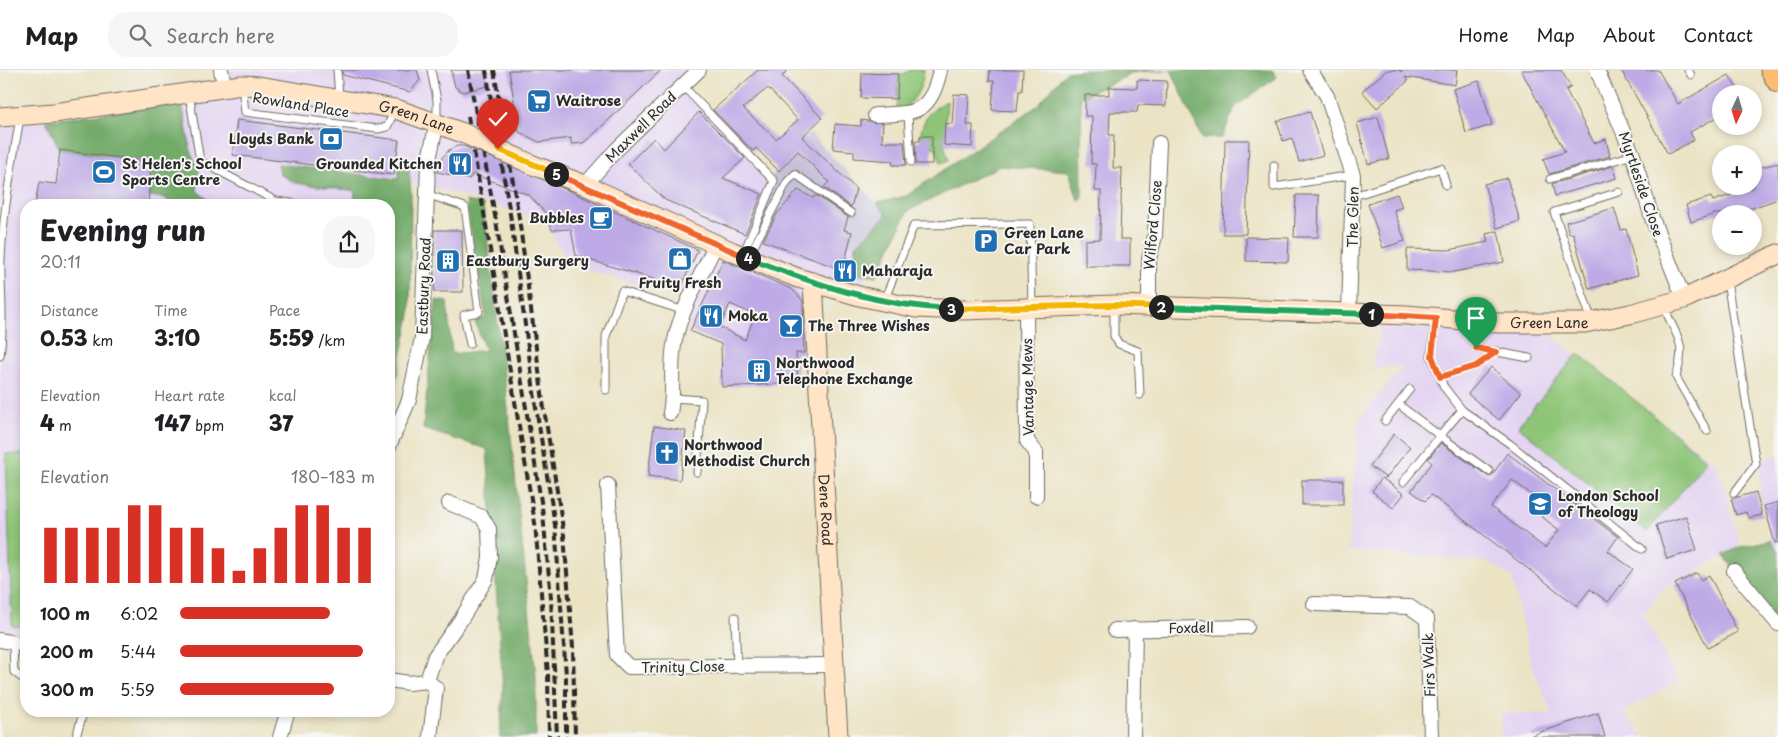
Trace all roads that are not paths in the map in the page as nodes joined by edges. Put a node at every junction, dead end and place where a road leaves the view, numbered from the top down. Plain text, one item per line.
1 (337, 70) edge
2 (431, 70) edge
3 (699, 70) edge
4 (940, 70) edge
5 (1310, 70) edge
6 (1597, 70) edge
7 (1771, 70) edge
8 (229, 81) edge
9 (1778, 82) edge
10 (682, 86) junction
11 (189, 94) junction
12 (339, 98) junction
13 (396, 109) junction
14 (908, 114) junction
15 (874, 115) dead end
16 (0, 116) edge
17 (21, 116) junction
18 (437, 122) junction
19 (1159, 143) dead end
20 (1633, 155) junction
21 (912, 162) dead end
22 (1274, 165) dead end
23 (1353, 175) junction
24 (1550, 179) dead end
25 (585, 185) junction
26 (1446, 185) dead end
27 (1619, 192) dead end
28 (425, 194) junction
29 (1354, 196) junction
30 (274, 199) edge
31 (851, 213) dead end
32 (716, 244) junction
33 (1778, 254) edge
34 (0, 256) edge
35 (745, 257) junction
36 (1727, 278) junction
37 (813, 282) junction
38 (1684, 298) junction
39 (884, 301) junction
40 (1664, 304) junction
41 (1114, 305) junction
42 (1029, 306) junction
43 (1149, 307) junction
44 (685, 311) junction
45 (1349, 314) junction
46 (1436, 318) junction
47 (1593, 321) junction
48 (470, 344) dead end
49 (1476, 348) dead end
50 (1496, 352) junction
51 (0, 356) edge
52 (1529, 358) dead end
53 (1440, 377) junction
54 (606, 390) dead end
55 (1410, 390) dead end
56 (1140, 396) dead end
57 (673, 398) junction
58 (1398, 404) junction
59 (1462, 410) junction
60 (670, 414) dead end
61 (1385, 421) dead end
62 (1707, 431) dead end
63 (395, 432) edge
64 (1440, 436) junction
65 (1489, 471) dead end
66 (696, 472) dead end
67 (1403, 482) dead end
68 (608, 485) dead end
69 (1734, 493) dead end
70 (1036, 496) dead end
71 (449, 503) dead end
72 (1642, 549) dead end
73 (1734, 571) dead end
74 (1314, 604) dead end
75 (735, 618) dead end
76 (1778, 624) edge
77 (1247, 627) dead end
78 (1135, 629) junction
79 (1114, 630) dead end
80 (13, 642) edge
81 (834, 665) junction
82 (737, 666) junction
83 (20, 676) edge
84 (395, 681) edge
85 (427, 681) junction
86 (82, 717) edge
87 (286, 717) edge
88 (76, 737) edge
89 (280, 737) edge
90 (430, 737) edge
91 (838, 737) edge
92 (1133, 737) edge
93 (1431, 737) edge

1 - 12 lane
2 - 18 lane
3 - 10 street, Maxwell Road
4 - 14 street
5 - 23 street, The Glen
6 - 20 street, Myrtleside Close
7 - 9 main road
8 - 11 main road, Green Lane
8 - 12 main road, Green Lane
8 - 13 lane, Rowland Place
10 - 25 street, Maxwell Road
10 - 35 lane
11 - 17 main road, Green Lane
11 - 30 lane
12 - 13 main road, Green Lane
13 - 18 main road, Green Lane
14 - 15 street
14 - 21 lane
16 - 17 main road, Green Lane
17 - 34 lane
18 - 25 main road, Green Lane, bridge
18 - 28 street, Eastbury Road
19 - 43 street, Wilford Close
20 - 24 lane
20 - 38 street, Myrtleside Close
22 - 23 lane
23 - 29 street, The Glen
25 - 32 main road, Green Lane
26 - 29 lane
27 - 47 lane
28 - 48 lane
28 - 63 street, Eastbury Road
29 - 45 street, The Glen
31 - 35 lane
32 - 35 main road, Green Lane
32 - 44 street
33 - 36 main road, Green Lane
34 - 51 lane
35 - 37 main road, Green Lane
36 - 38 main road, Green Lane
36 - 69 lane
37 - 39 main road, Green Lane
37 - 81 main road, Dene Road
38 - 40 main road, Green Lane
39 - 42 main road, Green Lane
39 - 42 lane
40 - 47 main road, Green Lane
40 - 62 lane
41 - 42 main road, Green Lane
41 - 43 main road, Green Lane
41 - 56 lane
42 - 70 street, Vantage Mews
43 - 45 main road, Green Lane
44 - 54 lane
44 - 57 street
45 - 46 main road, Green Lane
46 - 47 main road, Green Lane
46 - 53 lane
49 - 50 lane
50 - 52 lane
50 - 53 lane
53 - 59 lane
55 - 58 lane
57 - 60 street
57 - 66 lane
58 - 61 lane
58 - 64 lane
59 - 64 lane
59 - 72 lane
64 - 65 lane
64 - 67 lane
68 - 82 street, Trinity Close
71 - 85 street
73 - 76 street
74 - 93 street, Firs Walk
75 - 82 lane
77 - 78 street, Foxdell
78 - 79 street, Foxdell
78 - 92 street
80 - 83 lane
81 - 82 street, Trinity Close
81 - 91 main road, Dene Road
84 - 85 street
85 - 90 street
86 - 88 lane
87 - 89 street

